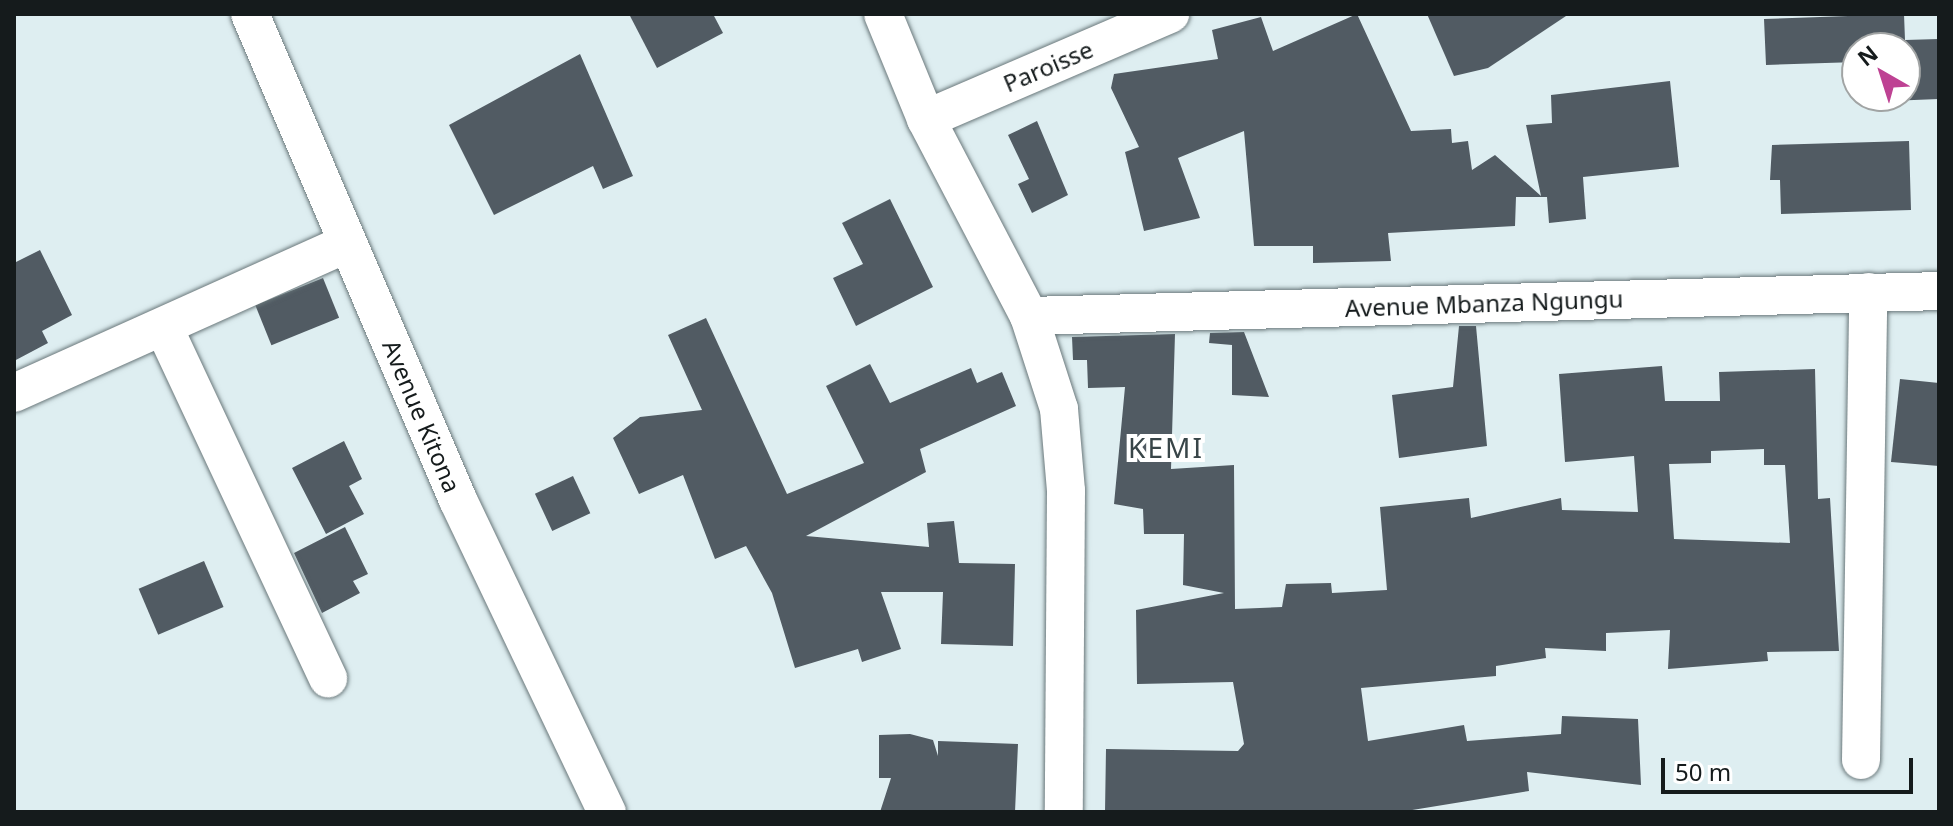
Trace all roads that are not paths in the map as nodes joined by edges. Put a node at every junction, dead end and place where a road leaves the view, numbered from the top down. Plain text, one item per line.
1 (250, 14) edge
2 (883, 14) edge
3 (1170, 14) edge
4 (926, 119) junction
5 (347, 243) junction
6 (1939, 291) edge
7 (1868, 292) junction
8 (1029, 316) junction
9 (164, 328) junction
10 (14, 393) edge
11 (328, 678) dead end
12 (1861, 760) dead end
13 (607, 812) edge
14 (1064, 812) edge

1 - 5 street, Avenue Kitona
2 - 4 street
3 - 4 street, Paroisse
4 - 8 street
5 - 9 street
5 - 13 street, Avenue Kitona
6 - 7 street, Avenue Mbanza Ngungu
7 - 8 street, Avenue Mbanza Ngungu
7 - 12 street
8 - 14 street
9 - 10 street
9 - 11 street

